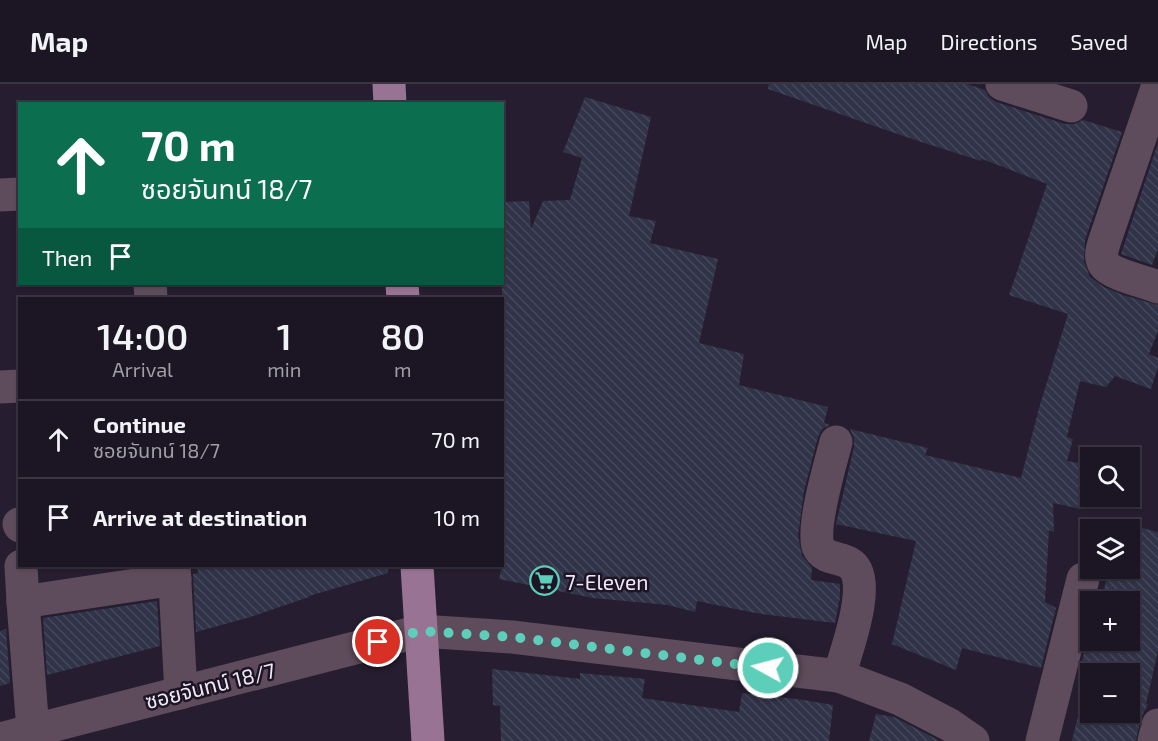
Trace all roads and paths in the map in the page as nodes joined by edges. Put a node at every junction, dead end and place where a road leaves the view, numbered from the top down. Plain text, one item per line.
1 (389, 84) edge
2 (1002, 84) edge
3 (1158, 85) edge
4 (390, 102) edge
5 (1071, 106) dead end
6 (18, 194) edge
7 (0, 195) edge
8 (1158, 287) edge
9 (18, 386) edge
10 (0, 387) edge
11 (836, 442) dead end
12 (21, 567) edge
13 (417, 567) edge
14 (174, 572) edge
15 (1083, 579) dead end
16 (23, 602) junction
17 (420, 631) junction
18 (839, 676) junction
19 (181, 693) junction
20 (1158, 725) edge
21 (33, 731) junction
22 (0, 739) edge
23 (428, 741) edge
24 (974, 741) edge
25 (1042, 741) edge
26 (1154, 741) edge

1 - 4 main road
2 - 5 street
3 - 8 street
6 - 7 street
9 - 10 street
11 - 18 street
12 - 16 street
13 - 17 main road
14 - 16 street
14 - 19 street
15 - 25 street
16 - 21 street
17 - 18 street, ซอยจันทน์ 18/7
17 - 19 street, ซอยจันทน์ 18/7
17 - 23 main road
18 - 24 street, ซอยจันทน์ 18/7
19 - 21 street, ซอยจันทน์ 18/7
20 - 26 street
21 - 22 street, ซอยจันทน์ 18/7

